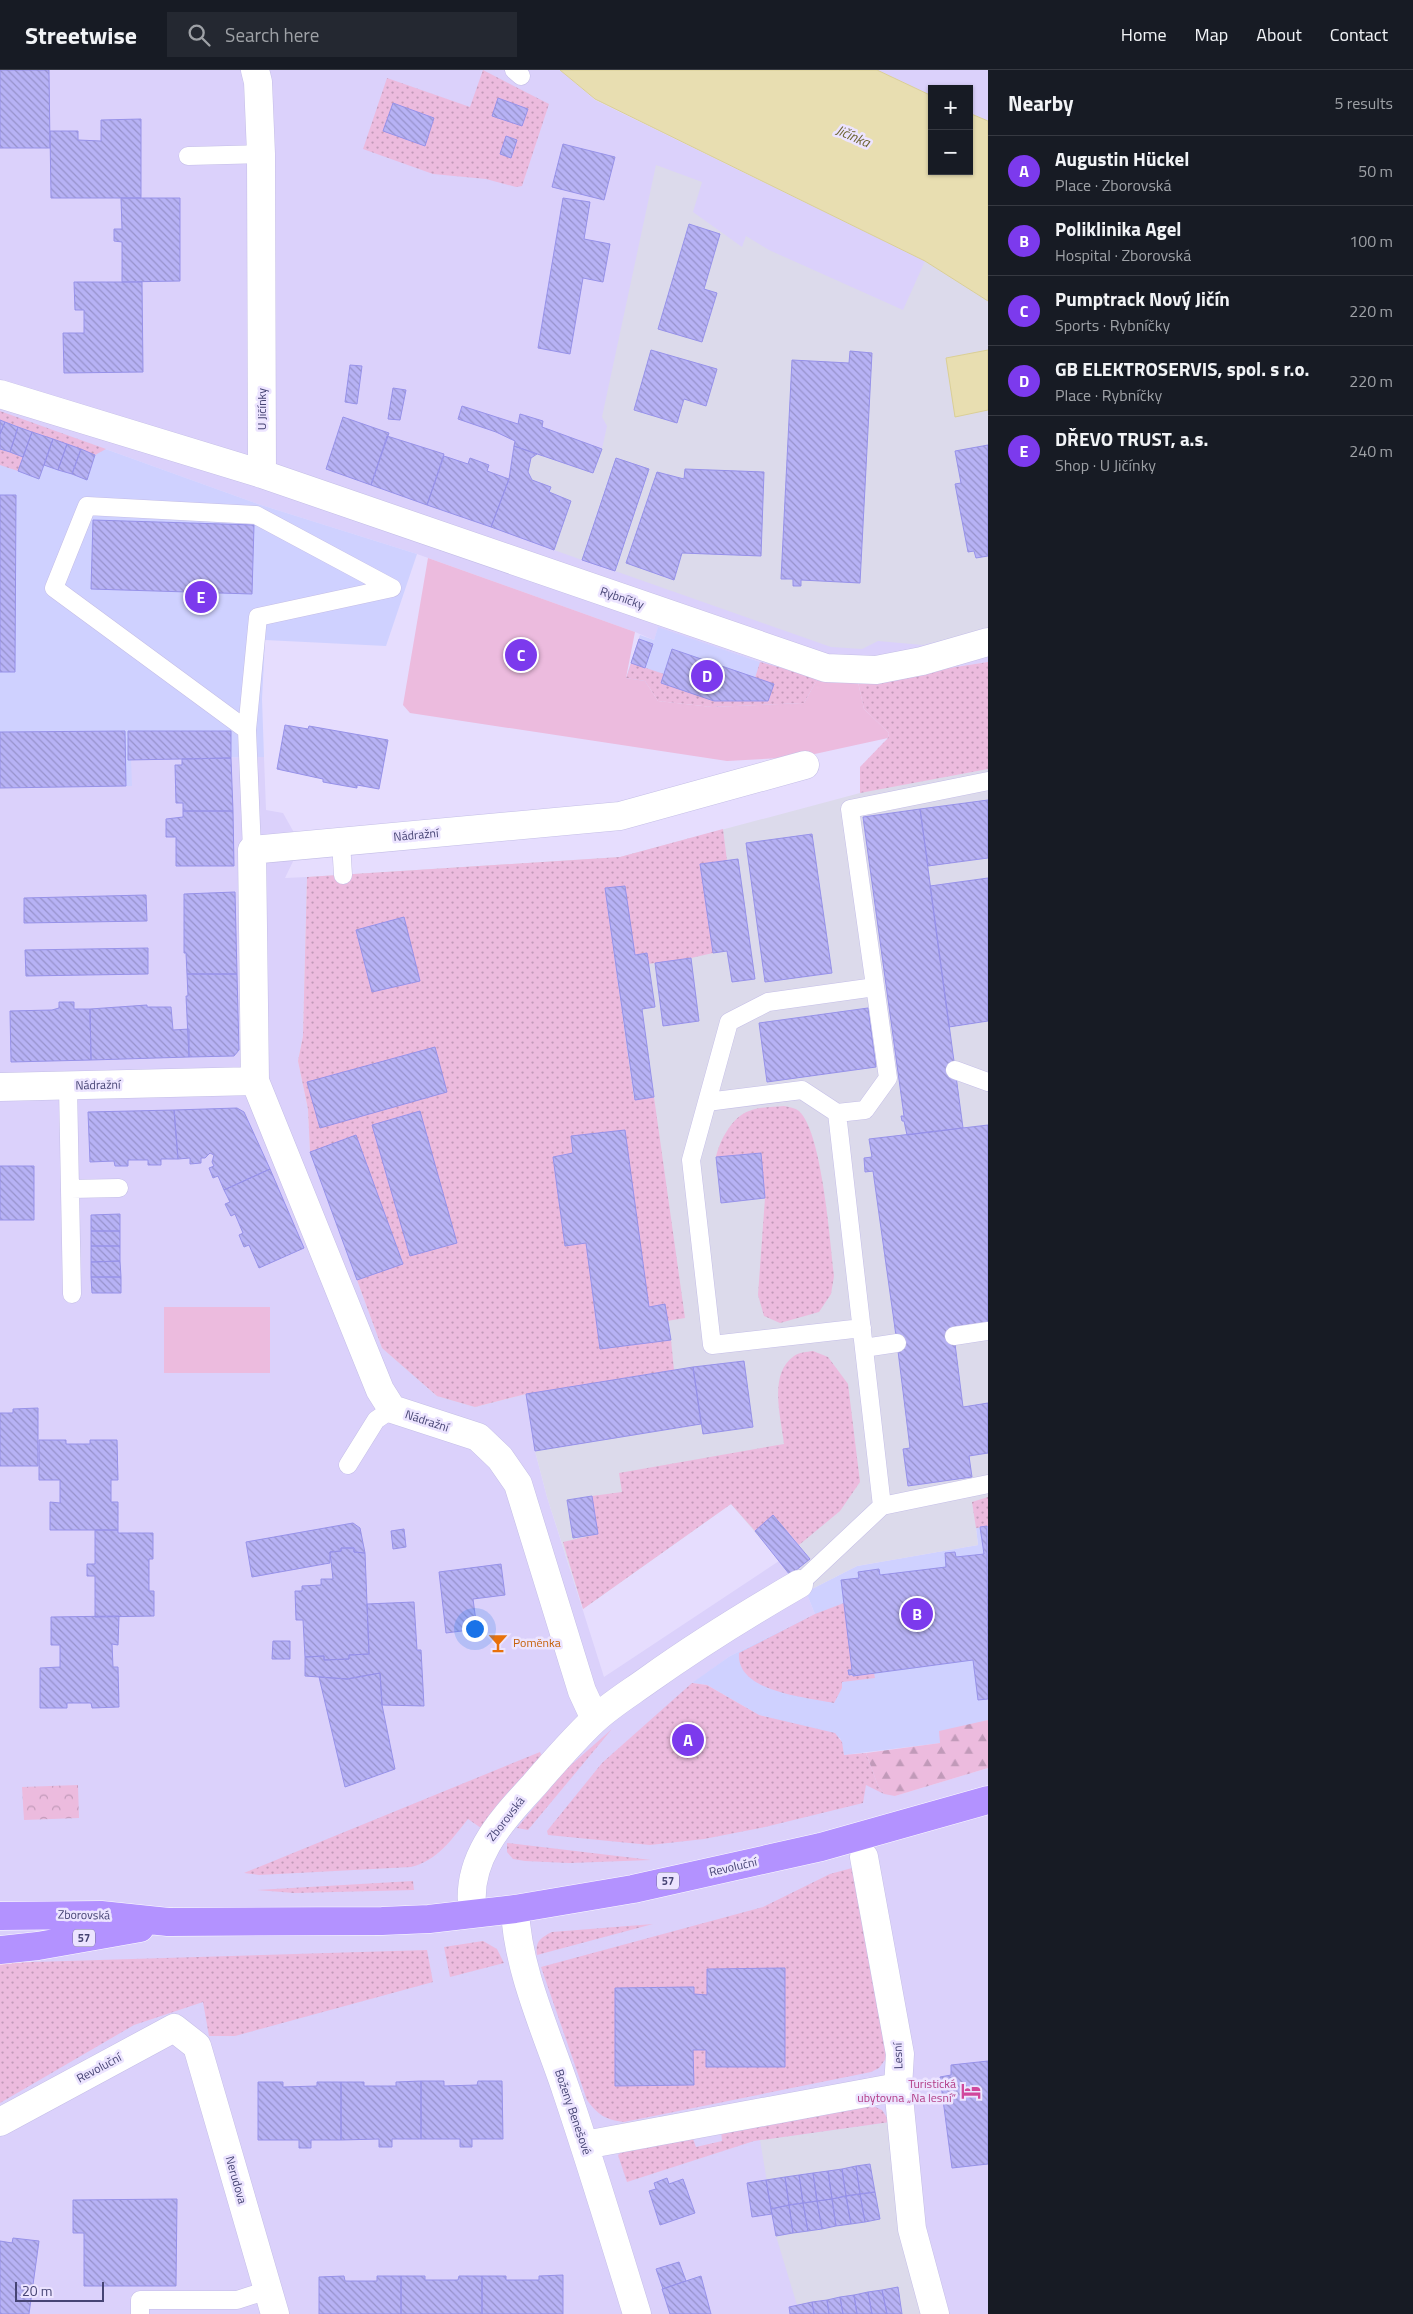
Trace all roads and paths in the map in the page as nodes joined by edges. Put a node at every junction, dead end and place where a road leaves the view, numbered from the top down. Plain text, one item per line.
1 (255, 70) edge
2 (261, 154) junction
3 (188, 156) dead end
4 (0, 394) edge
5 (262, 474) junction
6 (988, 642) edge
7 (247, 730) junction
8 (805, 766) dead end
9 (988, 781) edge
10 (341, 842) junction
11 (252, 850) junction
12 (343, 875) dead end
13 (875, 988) junction
14 (954, 1070) dead end
15 (255, 1081) junction
16 (988, 1082) edge
17 (68, 1086) junction
18 (0, 1087) edge
19 (707, 1102) junction
20 (837, 1113) junction
21 (119, 1188) dead end
22 (70, 1189) junction
23 (72, 1294) dead end
24 (862, 1328) junction
25 (988, 1331) edge
26 (954, 1336) dead end
27 (897, 1343) dead end
28 (864, 1348) junction
29 (392, 1409) junction
30 (348, 1465) dead end
31 (988, 1484) edge
32 (882, 1506) junction
33 (799, 1584) joint
34 (595, 1719) junction
35 (988, 1800) edge
36 (864, 1857) dead end
37 (515, 1909) junction
38 (473, 1913) junction
39 (0, 1916) edge
40 (168, 1922) junction
41 (0, 1950) edge
42 (197, 2046) joint
43 (898, 2087) junction
44 (0, 2122) edge
45 (585, 2144) junction
46 (272, 2302) edge
47 (199, 2307) edge
48 (140, 2314) edge
49 (637, 2314) edge
50 (935, 2314) edge

1 - 2 street, U Jičínky
2 - 3 lane
2 - 5 street, U Jičínky
4 - 5 street
5 - 6 street, Rybníčky
7 - 7 lane
7 - 11 lane
8 - 10 street, Nádražní
9 - 13 lane
10 - 11 street, Nádražní
10 - 12 lane
11 - 15 street, Nádražní
13 - 19 lane
13 - 20 lane
14 - 16 lane
15 - 17 street, Nádražní
15 - 29 street, Nádražní
17 - 18 street, Nádražní
17 - 22 lane
19 - 20 lane
19 - 24 lane
20 - 24 lane
21 - 22 lane
22 - 23 lane
24 - 28 lane
25 - 26 lane
27 - 28 lane
28 - 32 lane
29 - 30 lane
29 - 34 street, Nádražní
31 - 32 lane
32 - 33 lane
33 - 34 street, Zborovská
34 - 38 street, Zborovská
35 - 37 main road, Revoluční / 57
36 - 43 street, Lesní
37 - 38 main road, Revoluční / 57
37 - 45 street, Boženy Benešové
38 - 40 main road, Zborovská / 57
39 - 40 main road, Zborovská / 57
40 - 41 main road, Zborovská / 57
42 - 44 street, Revoluční
42 - 46 street, Nerudova
43 - 45 street
43 - 50 street, Lesní
45 - 49 street, Boženy Benešové
46 - 47 lane
47 - 48 lane

